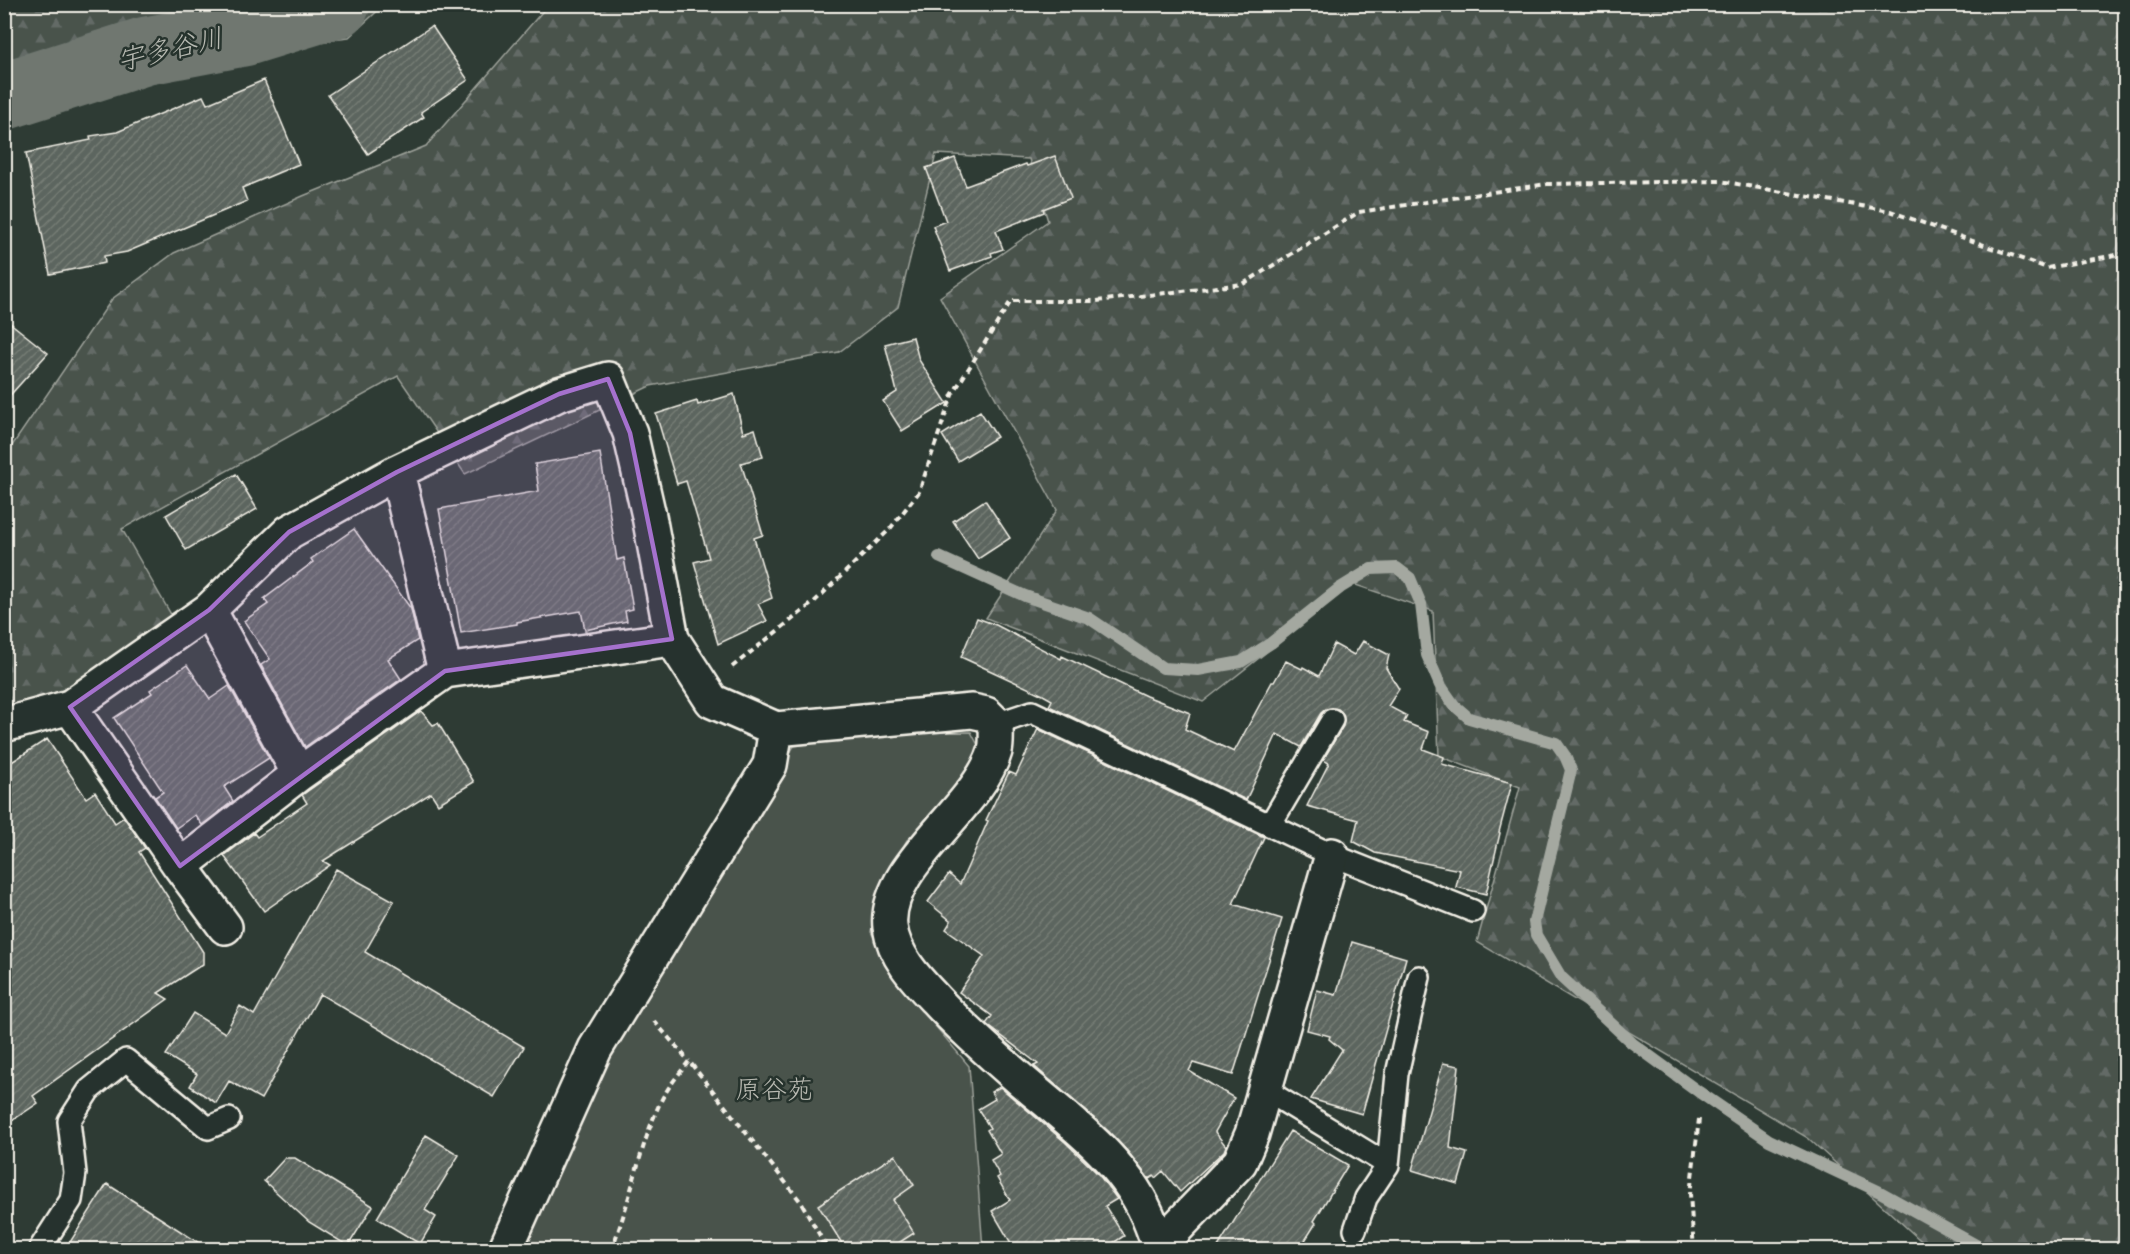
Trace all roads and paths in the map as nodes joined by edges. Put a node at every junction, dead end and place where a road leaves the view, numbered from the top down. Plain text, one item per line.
1 (2126, 253) edge
2 (397, 472) junction
3 (209, 610) junction
4 (672, 639) junction
5 (445, 671) junction
6 (728, 671) dead end
7 (70, 706) junction
8 (1332, 720) dead end
9 (4, 724) edge
10 (996, 724) junction
11 (776, 729) junction
12 (299, 774) junction
13 (1270, 825) junction
14 (1332, 855) junction
15 (180, 866) junction
16 (1473, 911) dead end
17 (225, 927) dead end
18 (1419, 977) dead end
19 (629, 992) junction
20 (689, 1061) junction
21 (1264, 1089) junction
22 (228, 1119) dead end
23 (1699, 1119) dead end
24 (1388, 1165) junction
25 (1355, 1230) dead end
26 (823, 1242) junction
27 (1159, 1248) edge
28 (39, 1250) edge
29 (505, 1250) edge
30 (611, 1250) edge
31 (812, 1250) edge
32 (828, 1250) edge
33 (1694, 1250) edge

1 - 6 path
2 - 3 street
2 - 4 street
2 - 5 street
3 - 7 street
3 - 12 street
4 - 5 street
4 - 11 street
5 - 12 street
7 - 9 street
7 - 15 street
8 - 13 lane
10 - 11 street
10 - 13 lane
10 - 27 street
11 - 19 street
12 - 15 street
13 - 14 lane
14 - 16 lane
14 - 21 street
15 - 17 street
18 - 24 lane
19 - 20 path
19 - 29 street
20 - 26 path
20 - 30 path
21 - 24 lane
21 - 27 street
22 - 28 lane
23 - 33 path
24 - 25 lane
26 - 31 path
26 - 32 path

